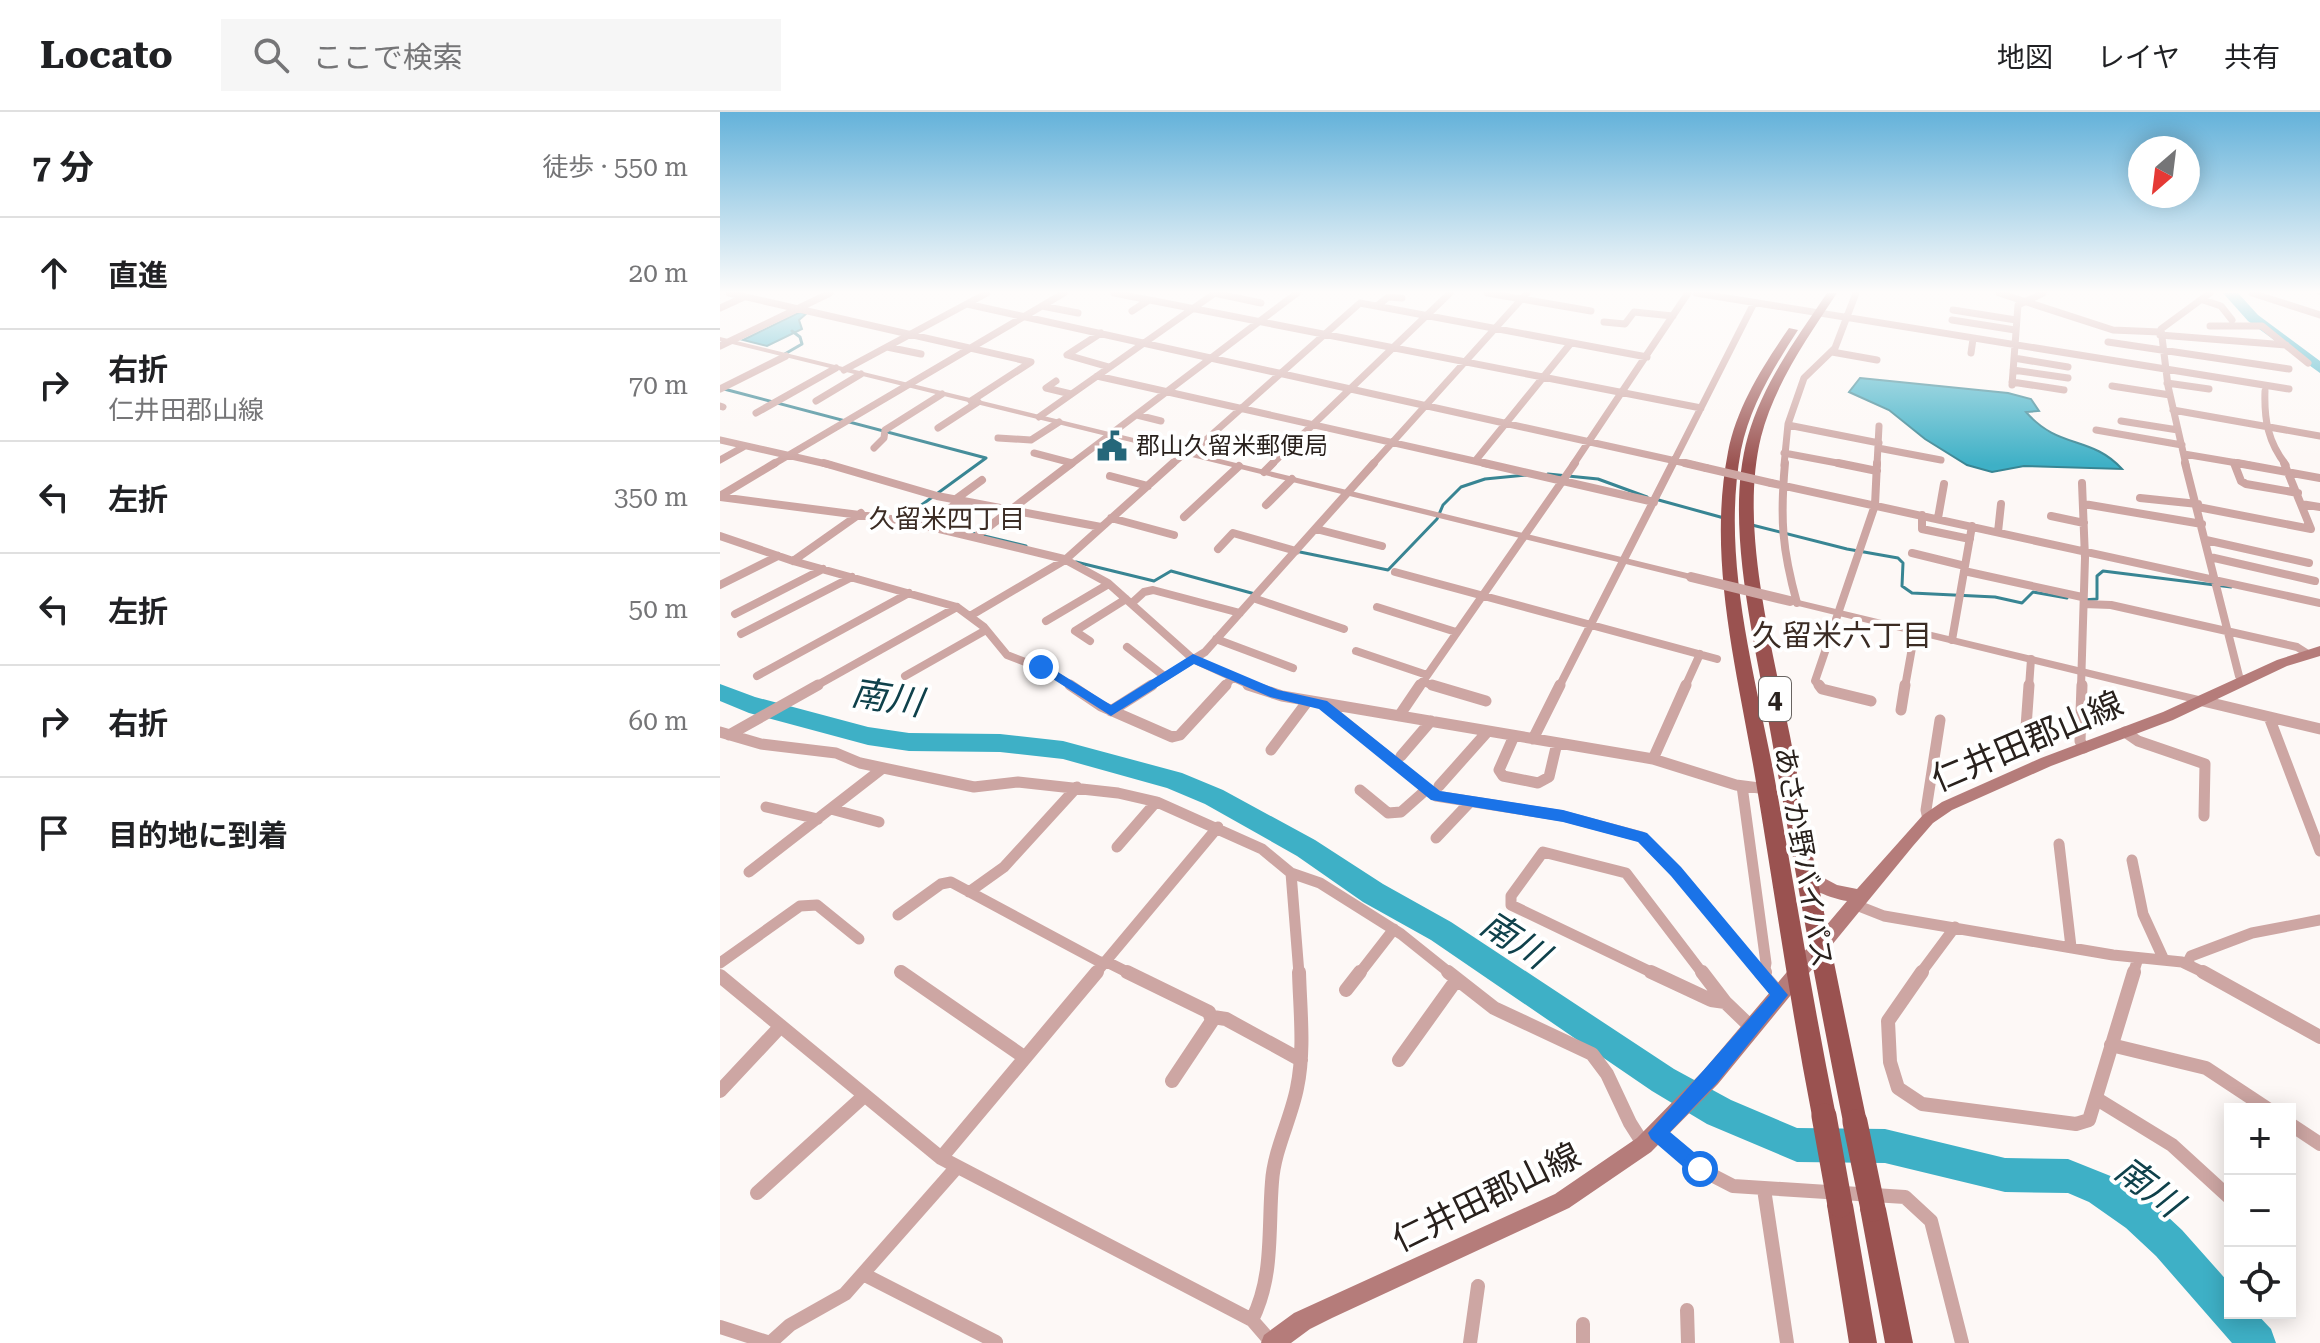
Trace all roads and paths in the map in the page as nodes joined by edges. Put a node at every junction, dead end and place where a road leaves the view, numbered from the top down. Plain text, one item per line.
1 (759, 350) edge
2 (880, 350) edge
3 (904, 350) edge
4 (966, 350) edge
5 (981, 350) edge
6 (1074, 350) edge
7 (1133, 350) edge
8 (1178, 350) edge
9 (1222, 350) edge
10 (1305, 350) edge
11 (1390, 350) edge
12 (1407, 350) edge
13 (1476, 350) edge
14 (1565, 350) edge
15 (1611, 350) edge
16 (1651, 350) edge
17 (1730, 350) edge
18 (1786, 350) edge
19 (1793, 350) edge
20 (2014, 350) edge
21 (2041, 350) edge
22 (2162, 350) edge
23 (2171, 350) edge
24 (2293, 350) edge
25 (1832, 352) joint
26 (921, 354) dead end
27 (786, 356) junction
28 (1647, 357) junction
29 (1213, 358) junction
30 (2014, 358) junction
31 (1877, 360) dead end
32 (1466, 361) junction
33 (2308, 363) dead end
34 (1109, 367) junction
35 (2068, 367) dead end
36 (840, 369) junction
37 (2289, 369) dead end
38 (2013, 370) junction
39 (2165, 371) junction
40 (1280, 373) junction
41 (861, 374) junction
42 (1097, 376) junction
43 (1544, 377) junction
44 (2068, 378) dead end
45 (1056, 381) dead end
46 (2167, 383) junction
47 (907, 385) junction
48 (2112, 386) dead end
49 (720, 389) edge
50 (1351, 389) junction
51 (2209, 389) dead end
52 (2289, 389) dead end
53 (2064, 390) dead end
54 (2265, 391) dead end
55 (1168, 392) junction
56 (1623, 393) junction
57 (942, 394) junction
58 (1071, 394) junction
59 (2170, 395) junction
60 (816, 401) dead end
61 (974, 402) junction
62 (1425, 406) junction
63 (1240, 408) junction
64 (1701, 408) junction
65 (2173, 410) junction
66 (756, 413) dead end
67 (1137, 415) junction
68 (1039, 417) junction
69 (1161, 421) dead end
70 (2121, 421) dead end
71 (1059, 422) junction
72 (1315, 424) junction
73 (1506, 424) junction
74 (1788, 425) junction
75 (1879, 426) dead end
76 (2269, 427) junction
77 (938, 428) dead end
78 (2096, 430) dead end
79 (2178, 430) junction
80 (1111, 435) junction
81 (2320, 436) edge
82 (998, 438) dead end
83 (720, 440) edge
84 (1394, 442) junction
85 (1589, 443) junction
86 (1878, 445) junction
87 (2182, 445) junction
88 (745, 446) junction
89 (874, 448) dead end
90 (1034, 453) dead end
91 (1187, 453) junction
92 (1784, 453) junction
93 (791, 454) junction
94 (2184, 454) junction
95 (720, 460) edge
96 (1476, 460) junction
97 (1941, 460) dead end
98 (1675, 461) junction
99 (1072, 463) junction
100 (2234, 463) junction
101 (1239, 466) junction
102 (1877, 471) junction
103 (1264, 472) junction
104 (2290, 472) junction
105 (1110, 476) dead end
106 (2320, 478) edge
107 (1292, 479) junction
108 (982, 480) dead end
109 (1563, 481) junction
110 (2082, 483) dead end
111 (1944, 484) dead end
112 (1782, 485) junction
113 (1148, 486) junction
114 (1349, 493) junction
115 (2298, 493) junction
116 (720, 496) edge
117 (2140, 498) dead end
118 (958, 500) junction
119 (1654, 502) junction
120 (2001, 504) dead end
121 (2084, 504) junction
122 (2301, 504) junction
123 (1266, 505) dead end
124 (1875, 505) junction
125 (2198, 506) junction
126 (2320, 507) edge
127 (1010, 510) junction
128 (861, 513) junction
129 (1922, 515) junction
130 (2051, 516) dead end
131 (1184, 517) dead end
132 (1111, 518) junction
133 (1938, 518) junction
134 (934, 522) dead end
135 (2084, 523) junction
136 (2202, 524) junction
137 (1972, 526) junction
138 (1101, 527) junction
139 (1316, 529) junction
140 (2316, 530) edge
141 (1998, 532) junction
142 (978, 535) junction
143 (1174, 535) dead end
144 (1522, 535) junction
145 (720, 536) edge
146 (1970, 539) junction
147 (2206, 540) junction
148 (1382, 546) dead end
149 (1218, 549) dead end
150 (1296, 551) junction
151 (2085, 551) junction
152 (1912, 553) dead end
153 (778, 556) junction
154 (2210, 557) junction
155 (1065, 560) junction
156 (793, 561) junction
157 (1624, 561) junction
158 (2309, 563) dead end
159 (823, 569) junction
160 (1965, 569) junction
161 (1395, 572) dead end
162 (852, 577) junction
163 (2215, 579) junction
164 (2315, 581) dead end
165 (720, 585) edge
166 (1107, 585) junction
167 (909, 593) junction
168 (1480, 597) junction
169 (1253, 598) junction
170 (2083, 600) junction
171 (1129, 601) junction
172 (1794, 602) junction
173 (2320, 603) edge
174 (957, 607) junction
175 (1377, 607) dead end
176 (1836, 612) junction
177 (1240, 613) junction
178 (735, 614) dead end
179 (970, 616) junction
180 (1046, 621) dead end
181 (1591, 625) junction
182 (1344, 629) dead end
183 (986, 630) junction
184 (1915, 631) junction
185 (1456, 632) junction
186 (2228, 632) junction
187 (741, 634) dead end
188 (1216, 639) junction
189 (1952, 640) junction
190 (1090, 641) dead end
191 (1127, 647) dead end
192 (1356, 651) dead end
193 (2316, 652) edge
194 (1700, 654) junction
195 (1193, 658) junction
196 (1717, 659) dead end
197 (2031, 659) junction
198 (1293, 668) dead end
199 (2080, 671) junction
200 (757, 676) dead end
201 (905, 676) dead end
202 (1164, 676) junction
203 (1232, 678) junction
204 (1424, 679) junction
205 (2244, 681) junction
206 (1486, 701) dead end
207 (1871, 701) dead end
208 (2203, 701) junction
209 (1307, 702) junction
210 (1323, 705) junction
211 (1901, 710) dead end
212 (1111, 711) junction
213 (1399, 716) junction
214 (2269, 717) junction
215 (1940, 720) dead end
216 (1431, 721) junction
217 (2320, 729) edge
218 (1488, 731) junction
219 (2125, 732) junction
220 (725, 734) edge
221 (1514, 736) junction
222 (1533, 739) junction
223 (2025, 741) dead end
224 (1557, 743) junction
225 (2084, 748) junction
226 (1271, 750) dead end
227 (1401, 756) dead end
228 (1653, 759) junction
229 (883, 768) junction
230 (1742, 786) junction
231 (1077, 787) junction
232 (1433, 788) junction
233 (1767, 789) junction
234 (1360, 790) dead end
235 (1156, 802) junction
236 (1470, 802) junction
237 (766, 807) dead end
238 (831, 809) junction
239 (2204, 816) dead end
240 (818, 819) junction
241 (1928, 819) junction
242 (879, 822) dead end
243 (1218, 827) junction
244 (1436, 838) dead end
245 (2059, 844) dead end
246 (1117, 847) dead end
247 (2320, 851) edge
248 (2132, 860) dead end
249 (749, 872) dead end
250 (1291, 873) junction
251 (1807, 876) junction
252 (969, 892) junction
253 (1859, 901) junction
254 (898, 915) dead end
255 (2320, 920) edge
256 (1955, 927) junction
257 (1394, 929) junction
258 (859, 939) dead end
259 (2071, 947) junction
260 (1820, 950) junction
261 (2138, 958) junction
262 (2164, 960) junction
263 (1107, 962) junction
264 (720, 963) edge
265 (2187, 964) junction
266 (901, 972) dead end
267 (720, 976) edge
268 (1764, 976) junction
269 (1796, 977) junction
270 (1457, 979) junction
271 (1346, 990) dead end
272 (1780, 995) junction
273 (1725, 1002) junction
274 (1213, 1017) junction
275 (780, 1027) junction
276 (1752, 1028) junction
277 (2320, 1037) edge
278 (2111, 1045) junction
279 (1024, 1057) junction
280 (1301, 1060) junction
281 (1399, 1060) dead end
282 (1172, 1081) dead end
283 (720, 1091) edge
284 (864, 1096) junction
285 (2097, 1099) junction
286 (2260, 1103) edge
287 (2296, 1128) edge
288 (1658, 1133) junction
289 (2320, 1144) edge
290 (941, 1158) junction
291 (957, 1167) junction
292 (1764, 1189) junction
293 (757, 1193) dead end
294 (2224, 1193) edge
295 (863, 1274) junction
296 (1478, 1286) dead end
297 (1687, 1310) dead end
298 (1252, 1320) junction
299 (1583, 1324) dead end
300 (720, 1327) edge
301 (996, 1342) edge
302 (770, 1343) edge
303 (1272, 1343) edge
304 (1470, 1343) edge
305 (1583, 1343) edge
306 (1688, 1343) edge
307 (1787, 1343) edge
308 (1863, 1343) edge
309 (1899, 1343) edge
310 (1962, 1343) edge

1 - 27 street
2 - 36 street
3 - 26 street
4 - 47 street
5 - 61 street
6 - 34 street
7 - 34 street
8 - 29 street
9 - 29 street
10 - 40 street
11 - 50 street
12 - 32 street
13 - 32 street
14 - 43 street
15 - 28 street
16 - 28 street
17 - 64 street
18 - 233 highway, あさか野バイパス / 4
19 - 251 highway, あさか野バイパス / 4
20 - 30 street
21 - 39 street
22 - 39 street
23 - 37 street
24 - 33 street
25 - 31 street
25 - 74 street
27 - 36 street
27 - 49 street
28 - 56 street
29 - 40 street
29 - 55 street
30 - 35 street
30 - 38 street
32 - 43 street
32 - 62 street
34 - 42 street
36 - 41 street
36 - 66 street
38 - 44 street
38 - 53 street
39 - 46 street
39 - 52 street
40 - 50 street
40 - 63 street
41 - 47 street
41 - 60 street
42 - 55 street
42 - 58 street
43 - 56 street
43 - 73 street
45 - 58 street
46 - 51 street
46 - 59 street
47 - 57 street
47 - 93 street
48 - 59 street
50 - 62 street
50 - 72 street
54 - 76 street
55 - 63 street
55 - 67 street
56 - 64 street
56 - 85 street
57 - 61 street
57 - 89 street
58 - 68 street
59 - 65 street
61 - 68 street
61 - 77 street
62 - 73 street
62 - 84 street
63 - 72 street
63 - 91 street
64 - 98 street
65 - 76 street
65 - 79 street
67 - 69 street
67 - 80 street
68 - 71 street
70 - 79 street
71 - 80 street
71 - 82 street
72 - 84 street
72 - 103 street
73 - 85 street
73 - 96 street
74 - 86 street
74 - 92 street
75 - 86 street
76 - 81 street
76 - 104 street
78 - 87 street
79 - 87 street
80 - 91 street
80 - 99 street
83 - 88 street
84 - 96 street
84 - 114 street
85 - 98 street
85 - 109 street
86 - 97 street
86 - 102 street
87 - 94 street
88 - 93 street
88 - 95 street
90 - 99 street
91 - 101 street
91 - 113 street
92 - 102 street
92 - 112 street
93 - 116 street
93 - 118 street
94 - 100 street
94 - 125 street
96 - 109 street
98 - 112 street, bridge
98 - 119 street
99 - 127 street
100 - 104 street
100 - 115 street
101 - 103 street
101 - 131 street
102 - 124 street
103 - 107 street
104 - 106 street
104 - 115 street
105 - 113 street
107 - 114 street
107 - 123 street
108 - 118 street
109 - 119 street
109 - 144 street
110 - 121 street
111 - 133 street
112 - 124 street
112 - 172 street
113 - 132 street
114 - 139 street
114 - 144 street
115 - 122 street
116 - 128 street
117 - 125 street
118 - 127 street
118 - 134 street
119 - 157 street
120 - 141 street
121 - 135 street
121 - 136 street
122 - 126 street
122 - 140 street
124 - 129 street
124 - 176 street
125 - 136 street
125 - 140 street
127 - 138 street
127 - 142 street
128 - 142 street
128 - 156 street
129 - 133 street
129 - 146 street
130 - 135 street
132 - 138 street
132 - 143 street
133 - 137 street
135 - 151 street
136 - 147 street
137 - 141 street
137 - 146 street
138 - 155 street
139 - 148 street
139 - 150 street
141 - 151 street
142 - 155 street
144 - 157 street
144 - 168 street
145 - 153 street
146 - 160 street
147 - 154 street
147 - 158 street
149 - 150 street
150 - 169 street
151 - 163 street
151 - 170 street
152 - 160 street
153 - 156 street
153 - 165 street
154 - 163 street
154 - 164 street
155 - 166 street
155 - 179 street
156 - 159 street
157 - 172 street, bridge
157 - 181 street
159 - 162 street
159 - 178 street
160 - 170 street
160 - 189 street
161 - 168 street
162 - 167 street
162 - 187 street
163 - 173 street
163 - 186 street
166 - 171 street
166 - 180 street
167 - 174 street
167 - 200 street
168 - 181 street
168 - 185 street
169 - 177 street
169 - 182 street
170 - 186 street
170 - 199 street
171 - 177 street
171 - 190 street
171 - 195 street
172 - 176 street
174 - 179 street
174 - 220 street
175 - 185 street
176 - 184 street
176 - 207 street
177 - 188 street
179 - 183 street
181 - 194 street
181 - 222 street
183 - 201 street
183 - 212 street
184 - 189 street
184 - 211 street
185 - 204 street
186 - 193 street
186 - 205 street
188 - 195 street
188 - 198 street
189 - 197 street
191 - 202 street
192 - 204 street
193 - 205 main road, 仁井田郡山線
194 - 196 street
194 - 228 street
195 - 202 street
195 - 203 street
197 - 199 street
197 - 223 street
199 - 208 street
199 - 225 street
202 - 212 street
203 - 209 street
203 - 212 street
204 - 206 street
204 - 213 street
205 - 208 main road, 仁井田郡山線
208 - 214 street
208 - 219 main road, 仁井田郡山線
209 - 210 street
209 - 226 street
210 - 213 street
210 - 232 street
213 - 216 street
214 - 217 street
214 - 247 street
215 - 241 street
216 - 218 street
216 - 227 street
218 - 221 street
218 - 232 street
219 - 225 main road, 仁井田郡山線
219 - 239 street
220 - 229 street
221 - 222 street
221 - 224 street
222 - 224 street
224 - 228 street
225 - 241 main road, 仁井田郡山線
228 - 230 street
229 - 231 street
229 - 238 street
230 - 233 street
230 - 268 street
231 - 235 street
231 - 252 street
232 - 234 street
232 - 236 street
233 - 269 highway, あさか野バイパス / 4
235 - 243 street
235 - 246 street
236 - 244 street
236 - 268 street
237 - 240 street
238 - 240 street
238 - 242 street
240 - 249 street
241 - 253 main road, 仁井田郡山線
243 - 250 street
243 - 263 street
245 - 259 street
248 - 262 street
250 - 257 street
250 - 280 street
251 - 253 main road
251 - 260 highway, あさか野バイパス / 4
252 - 254 street
252 - 263 street
253 - 256 street
253 - 260 main road, 仁井田郡山線
255 - 265 street
256 - 259 street
256 - 285 street
257 - 270 street
257 - 271 street
258 - 264 street
259 - 261 street
260 - 269 main road, 仁井田郡山線
260 - 309 highway, あさか野バイパス / 4, bridge
261 - 262 street
261 - 278 street
262 - 265 street
263 - 274 street
263 - 279 street
265 - 277 street
266 - 279 street
267 - 275 street
268 - 272 street
269 - 272 main road, 仁井田郡山線
269 - 308 highway, あさか野バイパス / 4, bridge
270 - 281 street
270 - 288 street
272 - 276 main road, 仁井田郡山線
273 - 273 street
273 - 276 street
274 - 280 street
274 - 282 street
275 - 283 street
275 - 284 street
276 - 288 main road, 仁井田郡山線
278 - 285 street
278 - 286 street
279 - 290 street
280 - 298 street
284 - 290 street
284 - 293 street
285 - 294 street
287 - 289 street
288 - 292 street
288 - 303 main road, 仁井田郡山線
290 - 291 street
291 - 295 street
291 - 298 street
292 - 307 street
292 - 310 street
295 - 301 street
295 - 302 street
296 - 304 street
297 - 306 street
298 - 303 street
299 - 305 street
300 - 302 street

